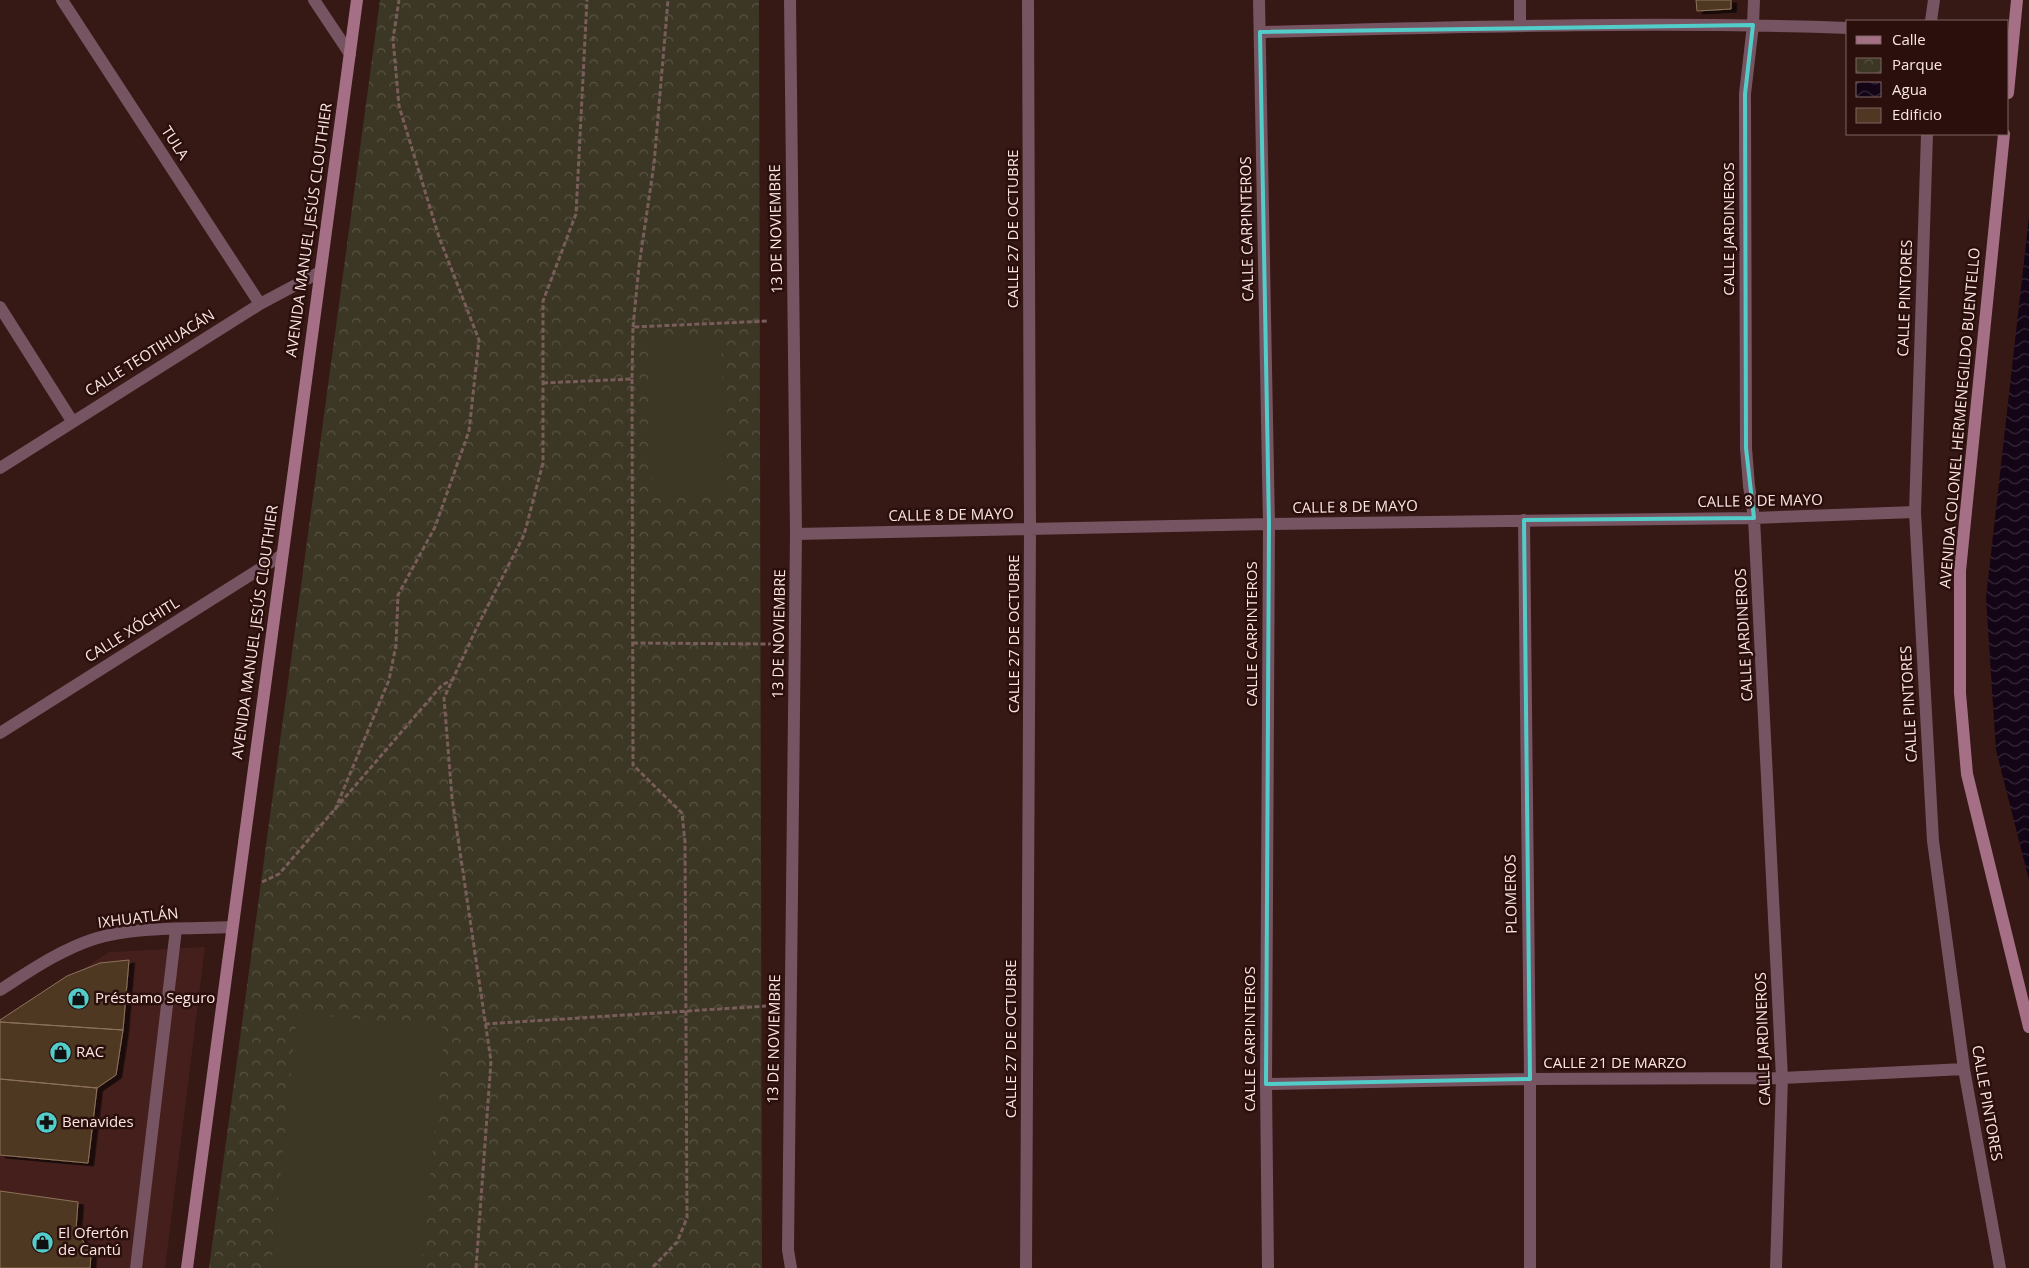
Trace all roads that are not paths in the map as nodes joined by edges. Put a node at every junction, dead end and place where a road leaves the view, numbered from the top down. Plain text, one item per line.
1 (62, 0) edge
2 (314, 0) edge
3 (357, 0) edge
4 (790, 0) edge
5 (1028, 0) edge
6 (1259, 0) edge
7 (1520, 0) edge
8 (1754, 0) edge
9 (1934, 0) edge
10 (2017, 0) edge
11 (1931, 20) edge
12 (1753, 25) junction
13 (1520, 26) junction
14 (1846, 28) edge
15 (1260, 32) junction
16 (350, 54) junction
17 (2009, 83) edge
18 (1927, 135) edge
19 (2004, 135) edge
20 (320, 272) junction
21 (260, 304) junction
22 (0, 307) edge
23 (72, 421) junction
24 (0, 468) edge
25 (1915, 512) junction
26 (1754, 518) junction
27 (1524, 520) junction
28 (1269, 524) junction
29 (1030, 530) junction
30 (796, 534) junction
31 (282, 555) junction
32 (0, 733) edge
33 (232, 927) junction
34 (176, 929) junction
35 (0, 990) edge
36 (2029, 1027) edge
37 (1964, 1069) junction
38 (1782, 1078) junction
39 (1530, 1079) junction
40 (1266, 1084) junction
41 (136, 1268) edge
42 (187, 1268) edge
43 (791, 1268) edge
44 (1026, 1268) edge
45 (1268, 1268) edge
46 (1530, 1268) edge
47 (1776, 1268) edge
48 (2000, 1268) edge

1 - 21 street, TULA
2 - 16 street
3 - 16 street, AVENIDA MANUEL JESÚS CLOUTHIER
4 - 30 street, 13 DE NOVIEMBRE
5 - 29 street, CALLE 27 DE OCTUBRE
6 - 15 street, CALLE CARPINTEROS
7 - 13 street
8 - 12 street, CALLE JARDINEROS
9 - 11 street
10 - 17 street
12 - 13 street
12 - 14 street
12 - 26 street, CALLE JARDINEROS
13 - 15 street
15 - 28 street, CALLE CARPINTEROS
16 - 20 street, AVENIDA MANUEL JESÚS CLOUTHIER
18 - 25 street, CALLE PINTORES
19 - 36 street, AVENIDA COLONEL HERMENEGILDO BUENTELLO
20 - 21 street, CALLE TEOTIHUACÁN
20 - 31 street, AVENIDA MANUEL JESÚS CLOUTHIER
21 - 23 street, CALLE TEOTIHUACÁN
22 - 23 street
23 - 24 street, CALLE TEOTIHUACÁN
25 - 26 street, CALLE 8 DE MAYO
25 - 37 street, CALLE PINTORES
26 - 27 street, CALLE 8 DE MAYO
26 - 38 street, CALLE JARDINEROS
27 - 28 street, CALLE 8 DE MAYO
27 - 39 street, PLOMEROS
28 - 29 street, CALLE 8 DE MAYO
28 - 40 street, CALLE CARPINTEROS
29 - 30 street, CALLE 8 DE MAYO
29 - 44 street, CALLE 27 DE OCTUBRE
30 - 43 street, 13 DE NOVIEMBRE
31 - 32 street, CALLE XÓCHITL
31 - 33 street, AVENIDA MANUEL JESÚS CLOUTHIER
33 - 34 street, IXHUATLÁN
33 - 42 street, AVENIDA MANUEL JESÚS CLOUTHIER
34 - 35 street, IXHUATLÁN
34 - 41 street
37 - 38 street, CALLE 21 DE MARZO
37 - 48 street, CALLE PINTORES
38 - 39 street, CALLE 21 DE MARZO
38 - 47 street, CALLE JARDINEROS
39 - 40 street, CALLE 21 DE MARZO
39 - 46 street, PLOMEROS
40 - 45 street, CALLE CARPINTEROS

